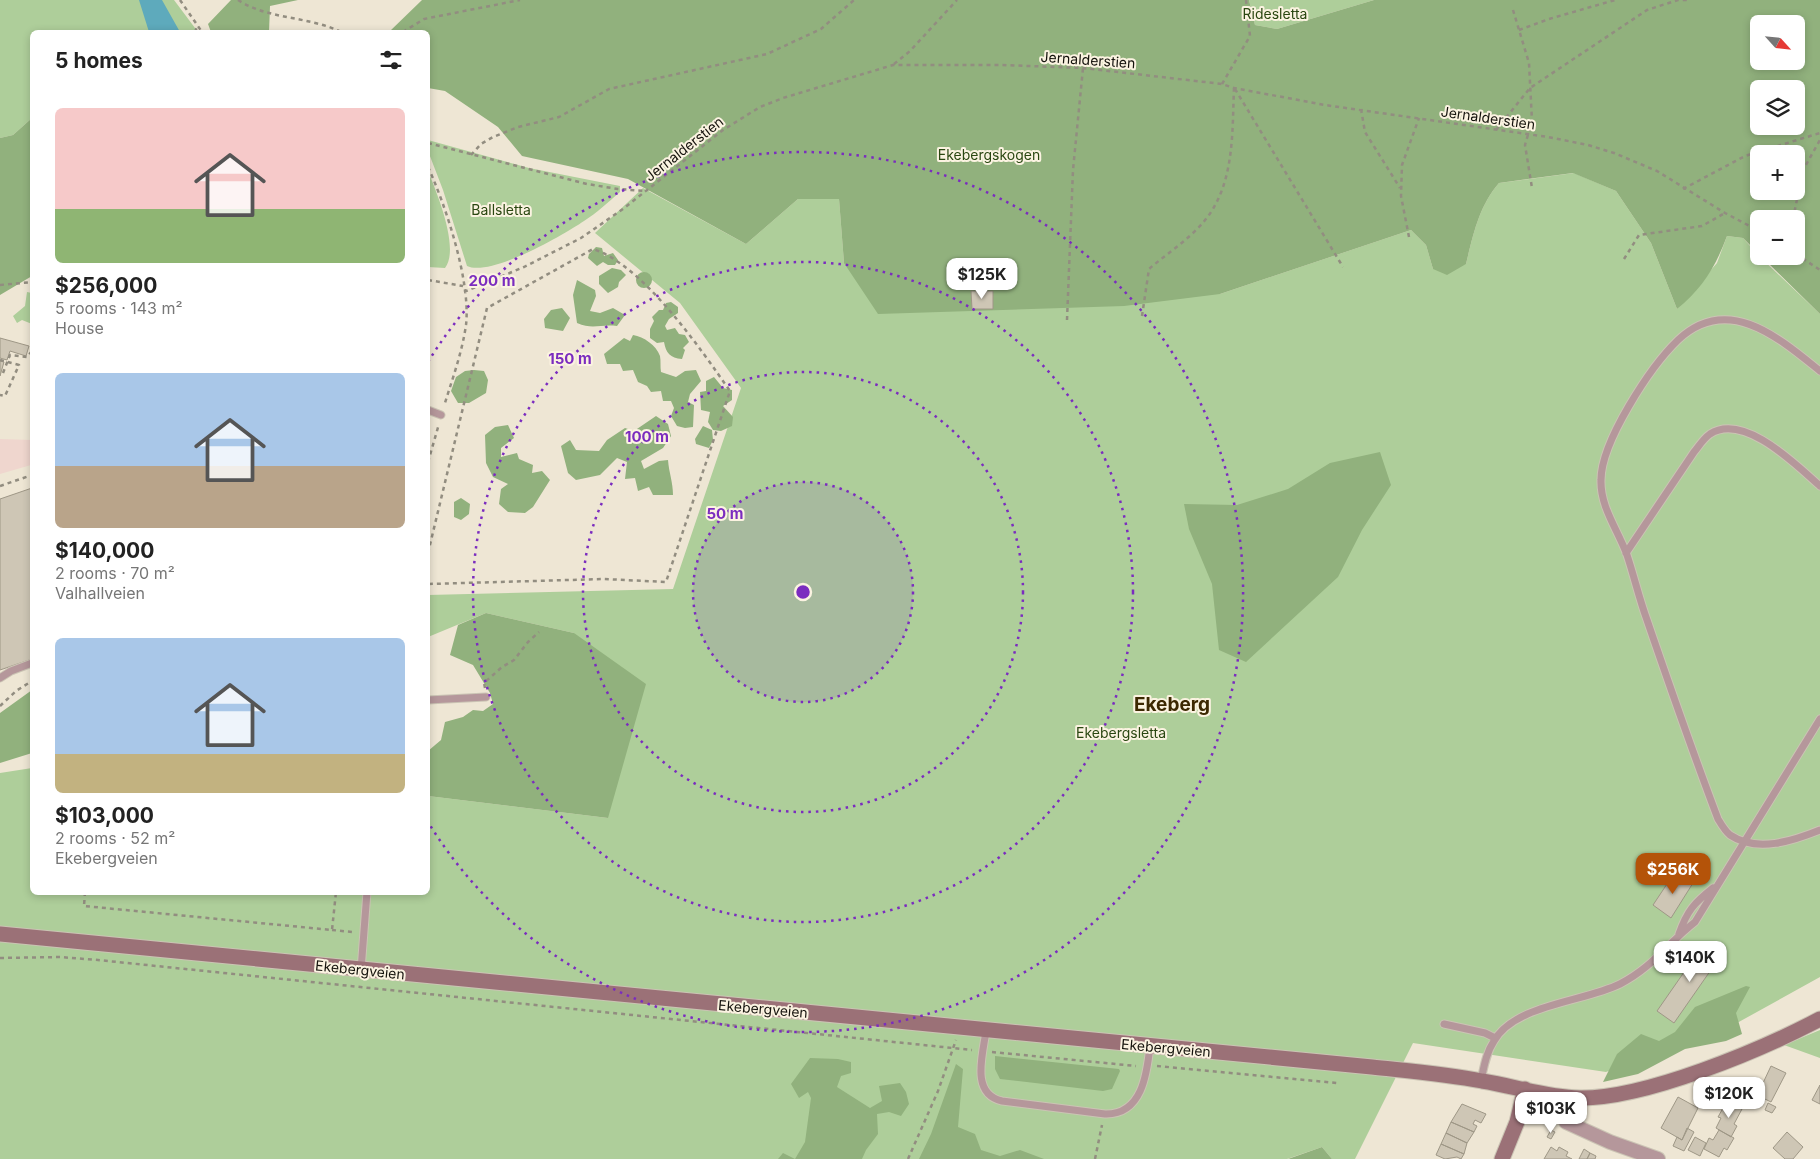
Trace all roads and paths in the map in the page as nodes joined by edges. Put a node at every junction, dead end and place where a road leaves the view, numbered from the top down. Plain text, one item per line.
1 (180, 0) edge
2 (238, 0) edge
3 (513, 0) edge
4 (520, 0) edge
5 (854, 0) edge
6 (957, 0) edge
7 (1246, 0) edge
8 (1615, 0) edge
9 (1687, 0) edge
10 (1513, 10) dead end
11 (411, 26) junction
12 (197, 27) junction
13 (196, 30) edge
14 (200, 30) edge
15 (336, 30) edge
16 (406, 30) edge
17 (411, 30) edge
18 (1519, 30) junction
19 (893, 65) junction
20 (1083, 68) junction
21 (1222, 84) junction
22 (1234, 88) junction
23 (1530, 88) junction
24 (1361, 109) junction
25 (1419, 118) junction
26 (1496, 130) junction
27 (1820, 133) edge
28 (1528, 134) junction
29 (1820, 140) edge
30 (430, 144) edge
31 (471, 155) junction
32 (430, 172) edge
33 (1532, 188) dead end
34 (1401, 189) junction
35 (1683, 189) junction
36 (646, 191) junction
37 (1795, 210) edge
38 (1725, 213) junction
39 (1750, 226) edge
40 (1409, 237) dead end
41 (1624, 258) dead end
42 (1805, 260) edge
43 (1343, 267) dead end
44 (1820, 270) edge
45 (430, 280) edge
46 (30, 282) edge
47 (0, 285) edge
48 (463, 286) junction
49 (464, 292) junction
50 (1142, 316) dead end
51 (1067, 320) dead end
52 (30, 353) edge
53 (0, 360) edge
54 (7, 362) junction
55 (1820, 371) edge
56 (3, 373) dead end
57 (0, 396) edge
58 (430, 411) edge
59 (441, 415) junction
60 (430, 455) edge
61 (30, 476) edge
62 (0, 486) edge
63 (1820, 486) edge
64 (430, 545) edge
65 (1626, 553) junction
66 (430, 584) edge
67 (539, 632) dead end
68 (30, 664) edge
69 (0, 678) edge
70 (30, 682) edge
71 (486, 697) joint
72 (430, 700) edge
73 (0, 706) edge
74 (1820, 719) edge
75 (1820, 830) edge
76 (1744, 842) junction
77 (1716, 886) junction
78 (85, 895) edge
79 (336, 895) edge
80 (367, 895) edge
81 (332, 930) junction
82 (364, 933) junction
83 (0, 934) edge
84 (1678, 935) junction
85 (0, 958) edge
86 (361, 970) junction
87 (1820, 1019) edge
88 (1444, 1024) dead end
89 (986, 1031) junction
90 (1495, 1038) junction
91 (1150, 1046) junction
92 (953, 1048) junction
93 (983, 1052) junction
94 (1148, 1066) junction
95 (1481, 1080) junction
96 (1337, 1083) dead end
97 (1525, 1089) junction
98 (1106, 1114) junction
99 (1566, 1122) dead end
100 (908, 1159) edge
101 (1095, 1159) edge
102 (1502, 1159) edge
103 (1658, 1159) edge

1 - 12 path
2 - 15 path
3 - 4 path
3 - 11 path
5 - 31 path
6 - 19 path
7 - 21 path
8 - 18 path
9 - 23 path
10 - 18 path
11 - 16 path
11 - 17 path
12 - 13 path
12 - 14 path
18 - 23 path
19 - 20 path, Jernalderstien
19 - 36 path, Jernalderstien
20 - 21 path, Jernalderstien
20 - 51 path
21 - 22 path, Jernalderstien
22 - 24 path, Jernalderstien
22 - 43 path
22 - 50 path
23 - 26 path
23 - 28 path
24 - 25 path, Jernalderstien
24 - 34 path
25 - 26 path, Jernalderstien
25 - 34 path
26 - 28 path, Jernalderstien
27 - 35 path
28 - 33 path
28 - 35 path, Jernalderstien
29 - 37 path
30 - 31 path, Jernalderstien
31 - 36 path, Jernalderstien
32 - 48 path
34 - 40 path
35 - 38 path, Jernalderstien
36 - 49 path
38 - 39 path, Jernalderstien
38 - 41 path
42 - 44 path
45 - 48 path
46 - 47 path
48 - 49 path
49 - 59 path
52 - 54 path
53 - 54 path
54 - 56 path
54 - 57 path
55 - 65 lane
58 - 59 lane
59 - 60 path
61 - 62 path
63 - 65 lane
64 - 66 path
65 - 76 lane
67 - 71 path
68 - 69 lane
70 - 73 path
71 - 72 lane
74 - 76 lane
75 - 76 lane
76 - 77 lane
77 - 84 lane
77 - 84 lane
78 - 81 path
79 - 81 path
80 - 82 lane
81 - 82 path
82 - 86 lane
83 - 86 street, Ekebergveien
84 - 90 lane
85 - 92 path
86 - 89 street, Ekebergveien
87 - 97 street, Ekebergveien
88 - 90 lane
89 - 91 street, Ekebergveien
89 - 93 lane
90 - 95 lane
91 - 94 lane
91 - 95 street, Ekebergveien
92 - 93 path
92 - 100 path
93 - 94 path
93 - 98 lane
94 - 96 path
94 - 98 lane
95 - 97 street, Ekebergveien
97 - 102 street
98 - 101 path
99 - 103 street

